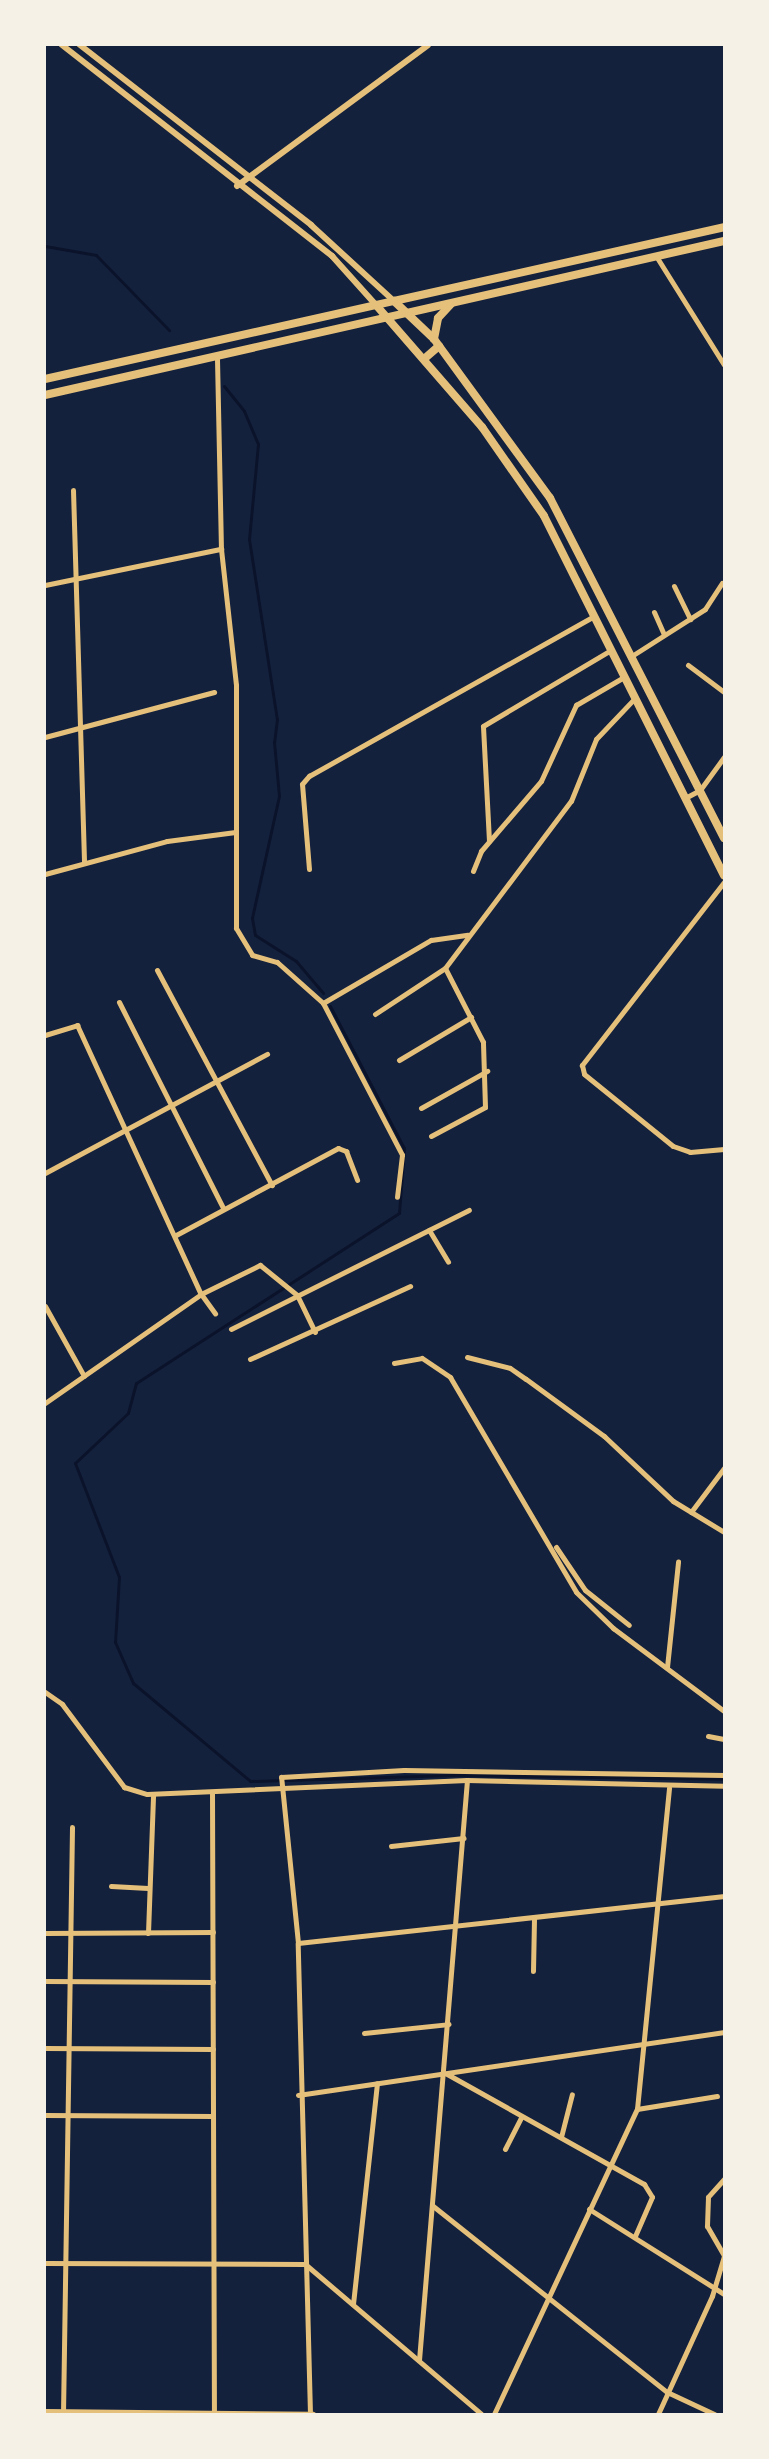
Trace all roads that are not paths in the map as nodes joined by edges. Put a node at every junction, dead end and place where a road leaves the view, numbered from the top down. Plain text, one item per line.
1 (62, 45) edge
2 (80, 45) edge
3 (428, 45) edge
4 (248, 176) junction
5 (237, 186) junction
6 (724, 227) edge
7 (724, 241) edge
8 (656, 256) junction
9 (357, 265) junction
10 (348, 274) junction
11 (394, 301) junction
12 (455, 302) junction
13 (376, 306) junction
14 (407, 313) junction
15 (388, 319) junction
16 (437, 343) junction
17 (217, 359) junction
18 (424, 359) junction
19 (724, 365) edge
20 (45, 379) edge
21 (45, 395) edge
22 (73, 490) dead end
23 (221, 549) junction
24 (75, 578) junction
25 (722, 583) dead end
26 (45, 585) edge
27 (674, 586) dead end
28 (654, 612) dead end
29 (594, 616) junction
30 (690, 620) junction
31 (664, 634) junction
32 (611, 650) junction
33 (630, 657) junction
34 (688, 665) dead end
35 (624, 677) junction
36 (214, 692) dead end
37 (724, 692) edge
38 (634, 699) junction
39 (82, 727) junction
40 (45, 737) edge
41 (724, 757) edge
42 (700, 790) junction
43 (685, 798) junction
44 (235, 832) junction
45 (724, 838) edge
46 (489, 841) junction
47 (84, 863) junction
48 (309, 869) dead end
49 (473, 871) dead end
50 (45, 874) edge
51 (724, 875) edge
52 (724, 882) edge
53 (468, 934) junction
54 (445, 968) junction
55 (157, 970) dead end
56 (119, 1002) dead end
57 (323, 1003) junction
58 (375, 1014) dead end
59 (471, 1017) junction
60 (45, 1035) edge
61 (267, 1054) dead end
62 (399, 1060) dead end
63 (487, 1071) junction
64 (219, 1079) junction
65 (173, 1102) junction
66 (421, 1108) dead end
67 (126, 1130) junction
68 (431, 1136) dead end
69 (724, 1149) edge
70 (45, 1173) edge
71 (357, 1180) dead end
72 (272, 1185) junction
73 (397, 1197) dead end
74 (223, 1208) junction
75 (469, 1210) dead end
76 (429, 1230) junction
77 (176, 1235) junction
78 (448, 1262) dead end
79 (410, 1286) dead end
80 (201, 1294) junction
81 (297, 1295) junction
82 (45, 1306) edge
83 (215, 1313) dead end
84 (231, 1329) dead end
85 (315, 1332) junction
86 (467, 1357) dead end
87 (250, 1359) dead end
88 (394, 1363) dead end
89 (84, 1376) junction
90 (45, 1403) edge
91 (724, 1468) edge
92 (691, 1512) junction
93 (724, 1532) edge
94 (556, 1547) dead end
95 (678, 1562) dead end
96 (615, 1616) junction
97 (630, 1625) dead end
98 (613, 1628) junction
99 (667, 1667) junction
100 (45, 1692) edge
101 (724, 1711) edge
102 (708, 1736) dead end
103 (724, 1739) edge
104 (724, 1775) edge
105 (467, 1780) junction
106 (280, 1782) junction
107 (724, 1786) edge
108 (669, 1788) junction
109 (212, 1792) junction
110 (153, 1795) junction
111 (72, 1827) dead end
112 (464, 1838) junction
113 (391, 1846) dead end
114 (111, 1886) dead end
115 (148, 1888) junction
116 (724, 1896) edge
117 (657, 1905) junction
118 (534, 1917) junction
119 (459, 1925) junction
120 (70, 1932) junction
121 (213, 1932) junction
122 (45, 1933) edge
123 (148, 1933) junction
124 (298, 1943) junction
125 (533, 1971) dead end
126 (45, 1980) edge
127 (68, 1980) junction
128 (213, 1982) junction
129 (449, 2025) junction
130 (724, 2032) edge
131 (364, 2033) dead end
132 (642, 2045) junction
133 (45, 2048) edge
134 (67, 2048) junction
135 (213, 2049) junction
136 (447, 2074) junction
137 (377, 2083) junction
138 (572, 2094) dead end
139 (298, 2096) junction
140 (717, 2096) dead end
141 (637, 2109) junction
142 (45, 2115) edge
143 (66, 2115) junction
144 (213, 2116) junction
145 (521, 2117) junction
146 (561, 2137) junction
147 (505, 2150) dead end
148 (607, 2167) junction
149 (724, 2179) edge
150 (433, 2206) junction
151 (589, 2209) junction
152 (635, 2236) junction
153 (724, 2256) edge
154 (45, 2263) edge
155 (65, 2263) junction
156 (305, 2264) junction
157 (214, 2266) junction
158 (711, 2286) junction
159 (724, 2293) edge
160 (550, 2295) junction
161 (712, 2296) junction
162 (353, 2304) junction
163 (419, 2360) junction
164 (667, 2392) junction
165 (45, 2411) edge
166 (63, 2413) edge
167 (214, 2413) edge
168 (311, 2414) edge
169 (481, 2414) edge
170 (494, 2414) edge
171 (658, 2414) edge
172 (714, 2414) edge

1 - 5 street
2 - 4 street
3 - 4 street
4 - 5 street
4 - 9 street
5 - 10 street
6 - 11 highway
7 - 8 highway
8 - 12 highway
8 - 19 street
9 - 10 street
9 - 11 street
10 - 13 street
11 - 13 main road
11 - 14 main road
12 - 14 highway
12 - 16 highway
13 - 15 main road
13 - 20 main road
14 - 15 main road
14 - 16 main road
15 - 17 main road
15 - 18 main road
16 - 18 main road
16 - 33 main road
17 - 21 main road
17 - 23 street
18 - 29 main road
22 - 24 street
23 - 24 street
23 - 44 street
24 - 26 street
24 - 39 street
25 - 30 street
27 - 30 street
28 - 31 street
29 - 32 main road
29 - 48 street
30 - 31 street
31 - 33 street
32 - 35 main road
32 - 46 street
33 - 42 main road
34 - 37 street
35 - 38 main road
35 - 46 street
36 - 39 street
38 - 43 main road
38 - 53 street
39 - 40 street
39 - 47 street
41 - 42 street
42 - 43 street
42 - 45 main road
43 - 51 main road
44 - 47 street
44 - 57 street
46 - 49 street
47 - 50 street
52 - 69 street
53 - 54 street
53 - 57 street
54 - 58 street
54 - 59 street
55 - 64 street
56 - 65 street
57 - 73 street
59 - 62 street
59 - 63 street
60 - 67 street
61 - 64 street
63 - 66 street
63 - 68 street
64 - 65 street
64 - 72 street
65 - 67 street
65 - 74 street
67 - 70 street
67 - 77 street
71 - 72 street
72 - 74 street
74 - 77 street
75 - 76 street
76 - 78 street
76 - 81 street
77 - 80 street
79 - 85 street
80 - 81 street
80 - 83 street
80 - 89 street
81 - 84 street
81 - 85 street
82 - 89 street
85 - 87 street
86 - 92 street
88 - 98 street
89 - 90 street
91 - 92 street
92 - 93 street
94 - 96 street
95 - 99 street
96 - 97 street
96 - 98 street
98 - 99 street
99 - 101 street
100 - 110 street
102 - 103 street
104 - 106 street
105 - 106 street
105 - 108 street
105 - 112 street
106 - 109 street
106 - 124 street
107 - 108 street
108 - 117 street
109 - 110 street
109 - 121 street
110 - 115 street
111 - 120 street
112 - 113 street
112 - 119 street
114 - 115 street
115 - 123 street
116 - 117 street
117 - 118 street
117 - 132 street
118 - 119 street
118 - 125 street
119 - 124 street
119 - 129 street
120 - 122 street
120 - 123 street
120 - 127 street
121 - 123 street
121 - 128 street
124 - 139 street
126 - 127 street
127 - 128 street
127 - 134 street
128 - 135 street
129 - 131 street
129 - 136 street
130 - 132 street
132 - 136 street
132 - 141 street
133 - 134 street
134 - 135 street
134 - 143 street
135 - 144 street
136 - 137 street
136 - 145 street
136 - 150 street
137 - 139 street
137 - 162 street
138 - 146 street
139 - 156 street
140 - 141 street
141 - 148 street
142 - 143 street
143 - 144 street
143 - 155 street
144 - 157 street
145 - 146 street
145 - 147 street
146 - 148 street
148 - 151 street
148 - 152 street
149 - 153 street
150 - 160 street
150 - 163 street
151 - 152 street
151 - 160 street
152 - 158 street
153 - 158 street
154 - 155 street
155 - 157 street
155 - 166 street
156 - 157 street
156 - 162 street
156 - 168 street
157 - 167 street
158 - 159 street
158 - 161 street
159 - 161 street
160 - 164 street
160 - 170 street
161 - 164 street
162 - 163 street
163 - 169 street
164 - 171 street
164 - 172 street
165 - 166 street
166 - 167 street
167 - 168 street

